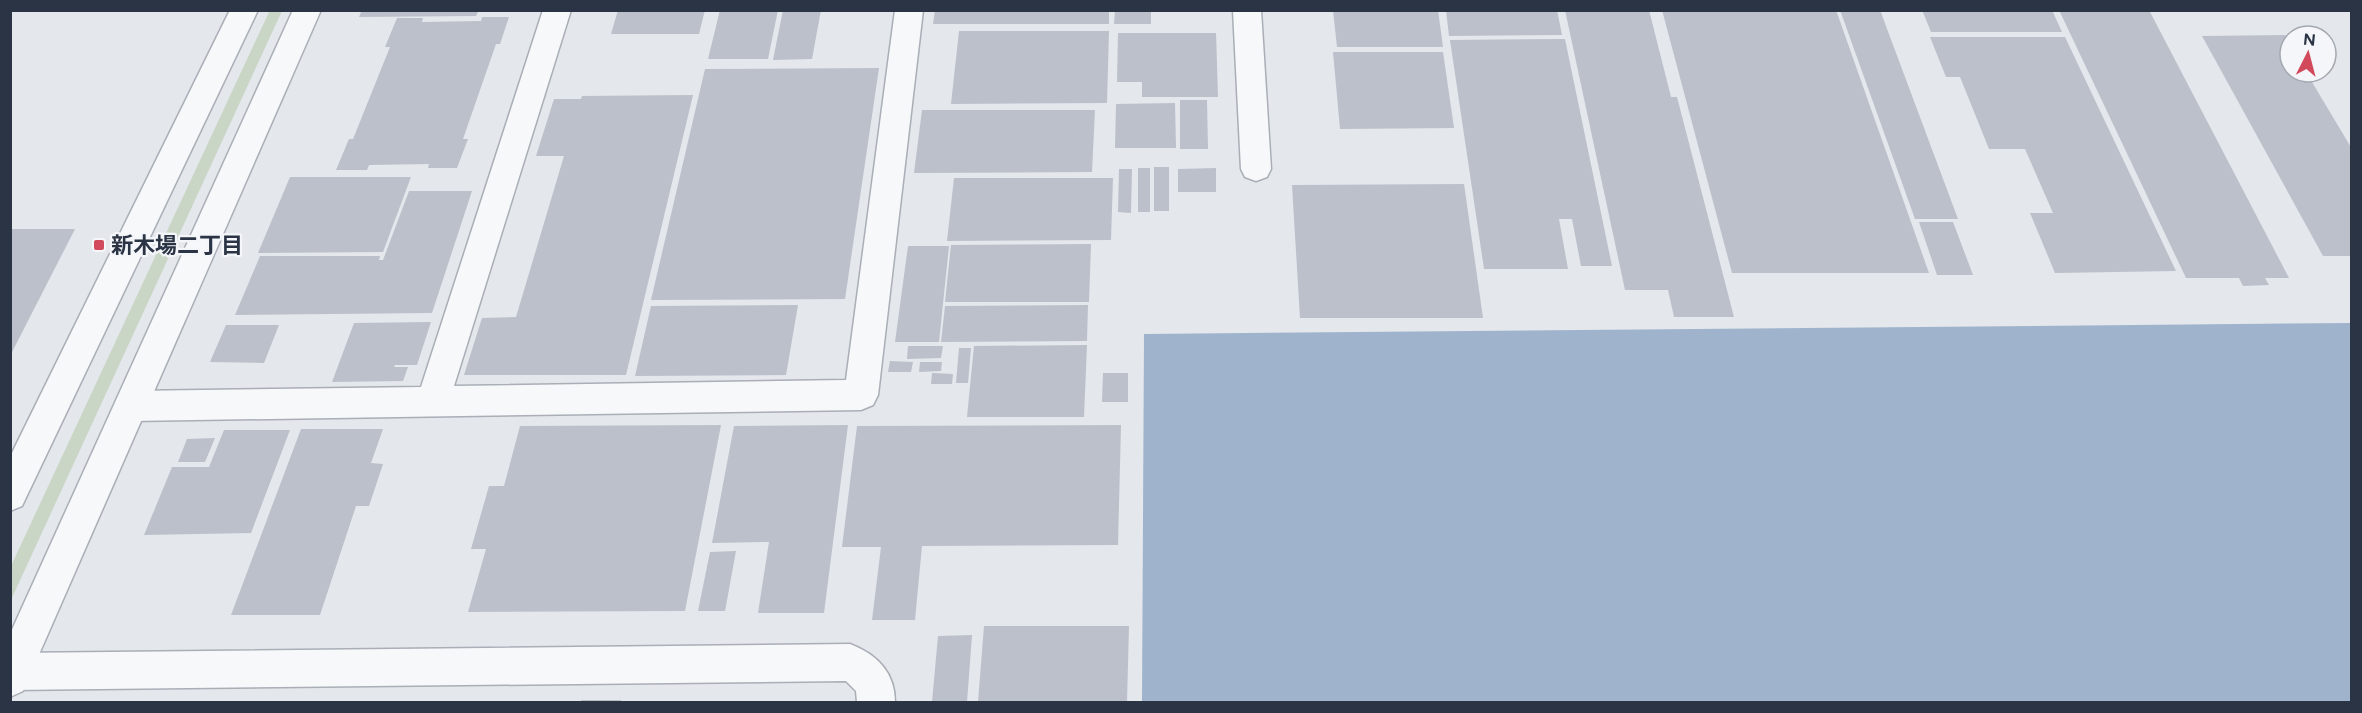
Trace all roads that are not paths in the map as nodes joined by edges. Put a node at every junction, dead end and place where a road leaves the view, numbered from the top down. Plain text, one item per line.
1 (244, 10) edge
2 (307, 10) edge
3 (557, 10) edge
4 (909, 10) edge
5 (1247, 10) edge
6 (1256, 169) dead end
7 (433, 401) junction
8 (131, 406) junction
9 (10, 495) edge
10 (12, 675) edge
11 (876, 702) edge

1 - 9 street
2 - 8 street
3 - 7 street
4 - 7 street
5 - 6 street
7 - 8 street
8 - 10 street
10 - 11 street

